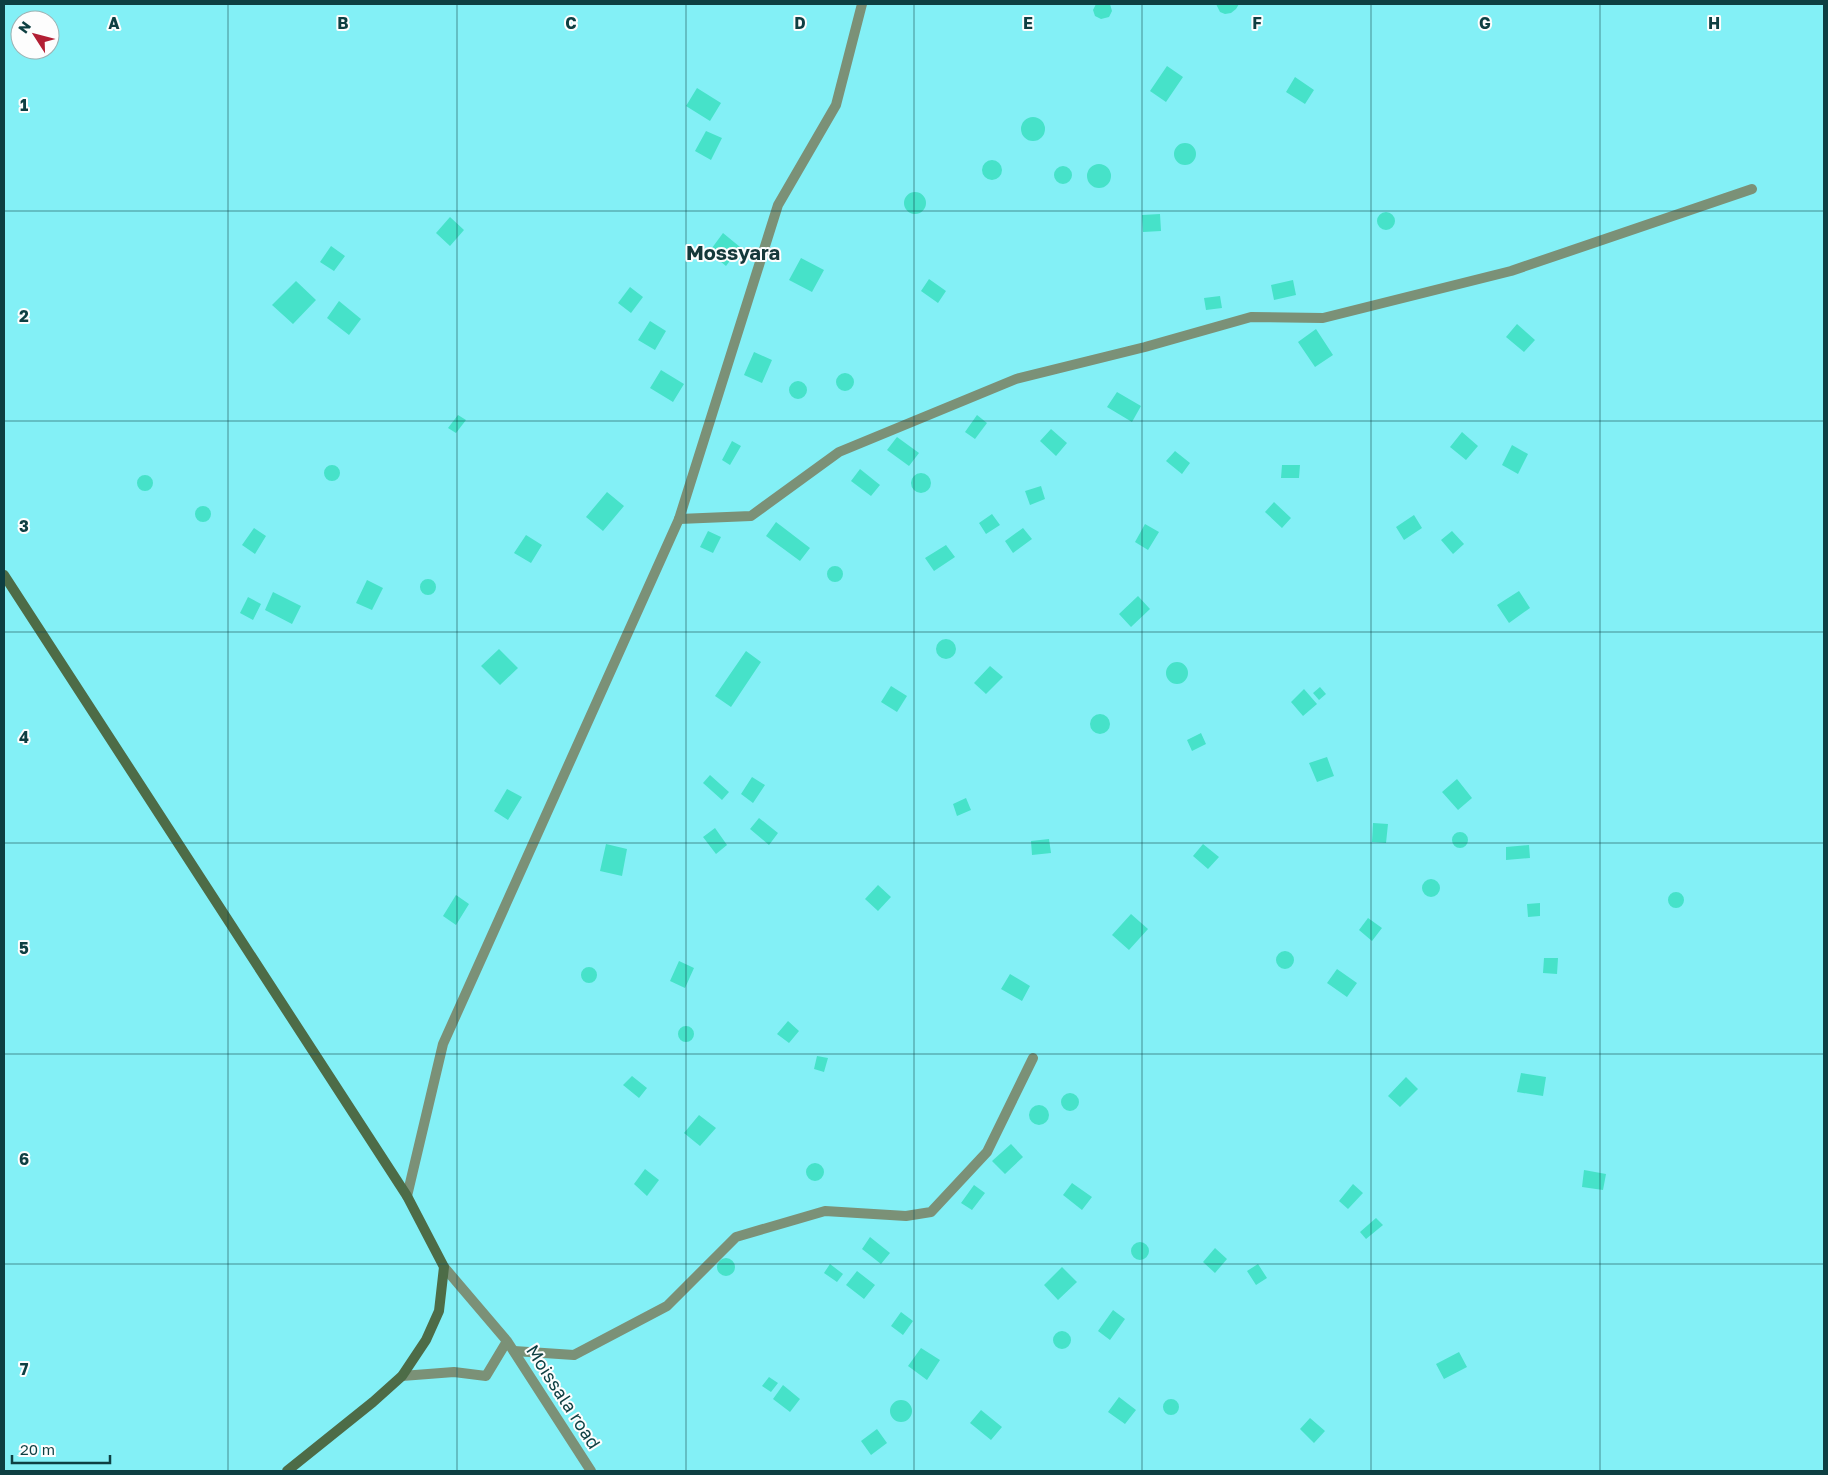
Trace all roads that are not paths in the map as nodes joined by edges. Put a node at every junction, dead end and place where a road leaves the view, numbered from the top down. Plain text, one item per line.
1 (862, 4) edge
2 (1752, 189) dead end
3 (679, 519) junction
4 (4, 574) edge
5 (1033, 1058) dead end
6 (406, 1196) junction
7 (444, 1267) junction
8 (507, 1341) junction
9 (514, 1351) junction
10 (402, 1376) junction
11 (287, 1471) edge
12 (592, 1471) edge

1 - 3 street
2 - 3 street
3 - 6 street
4 - 6 main road
5 - 9 street
6 - 7 main road
7 - 8 street, Moissala road
7 - 10 main road
8 - 9 street, Moissala road
8 - 10 street
9 - 12 street, Moissala road
10 - 11 main road

